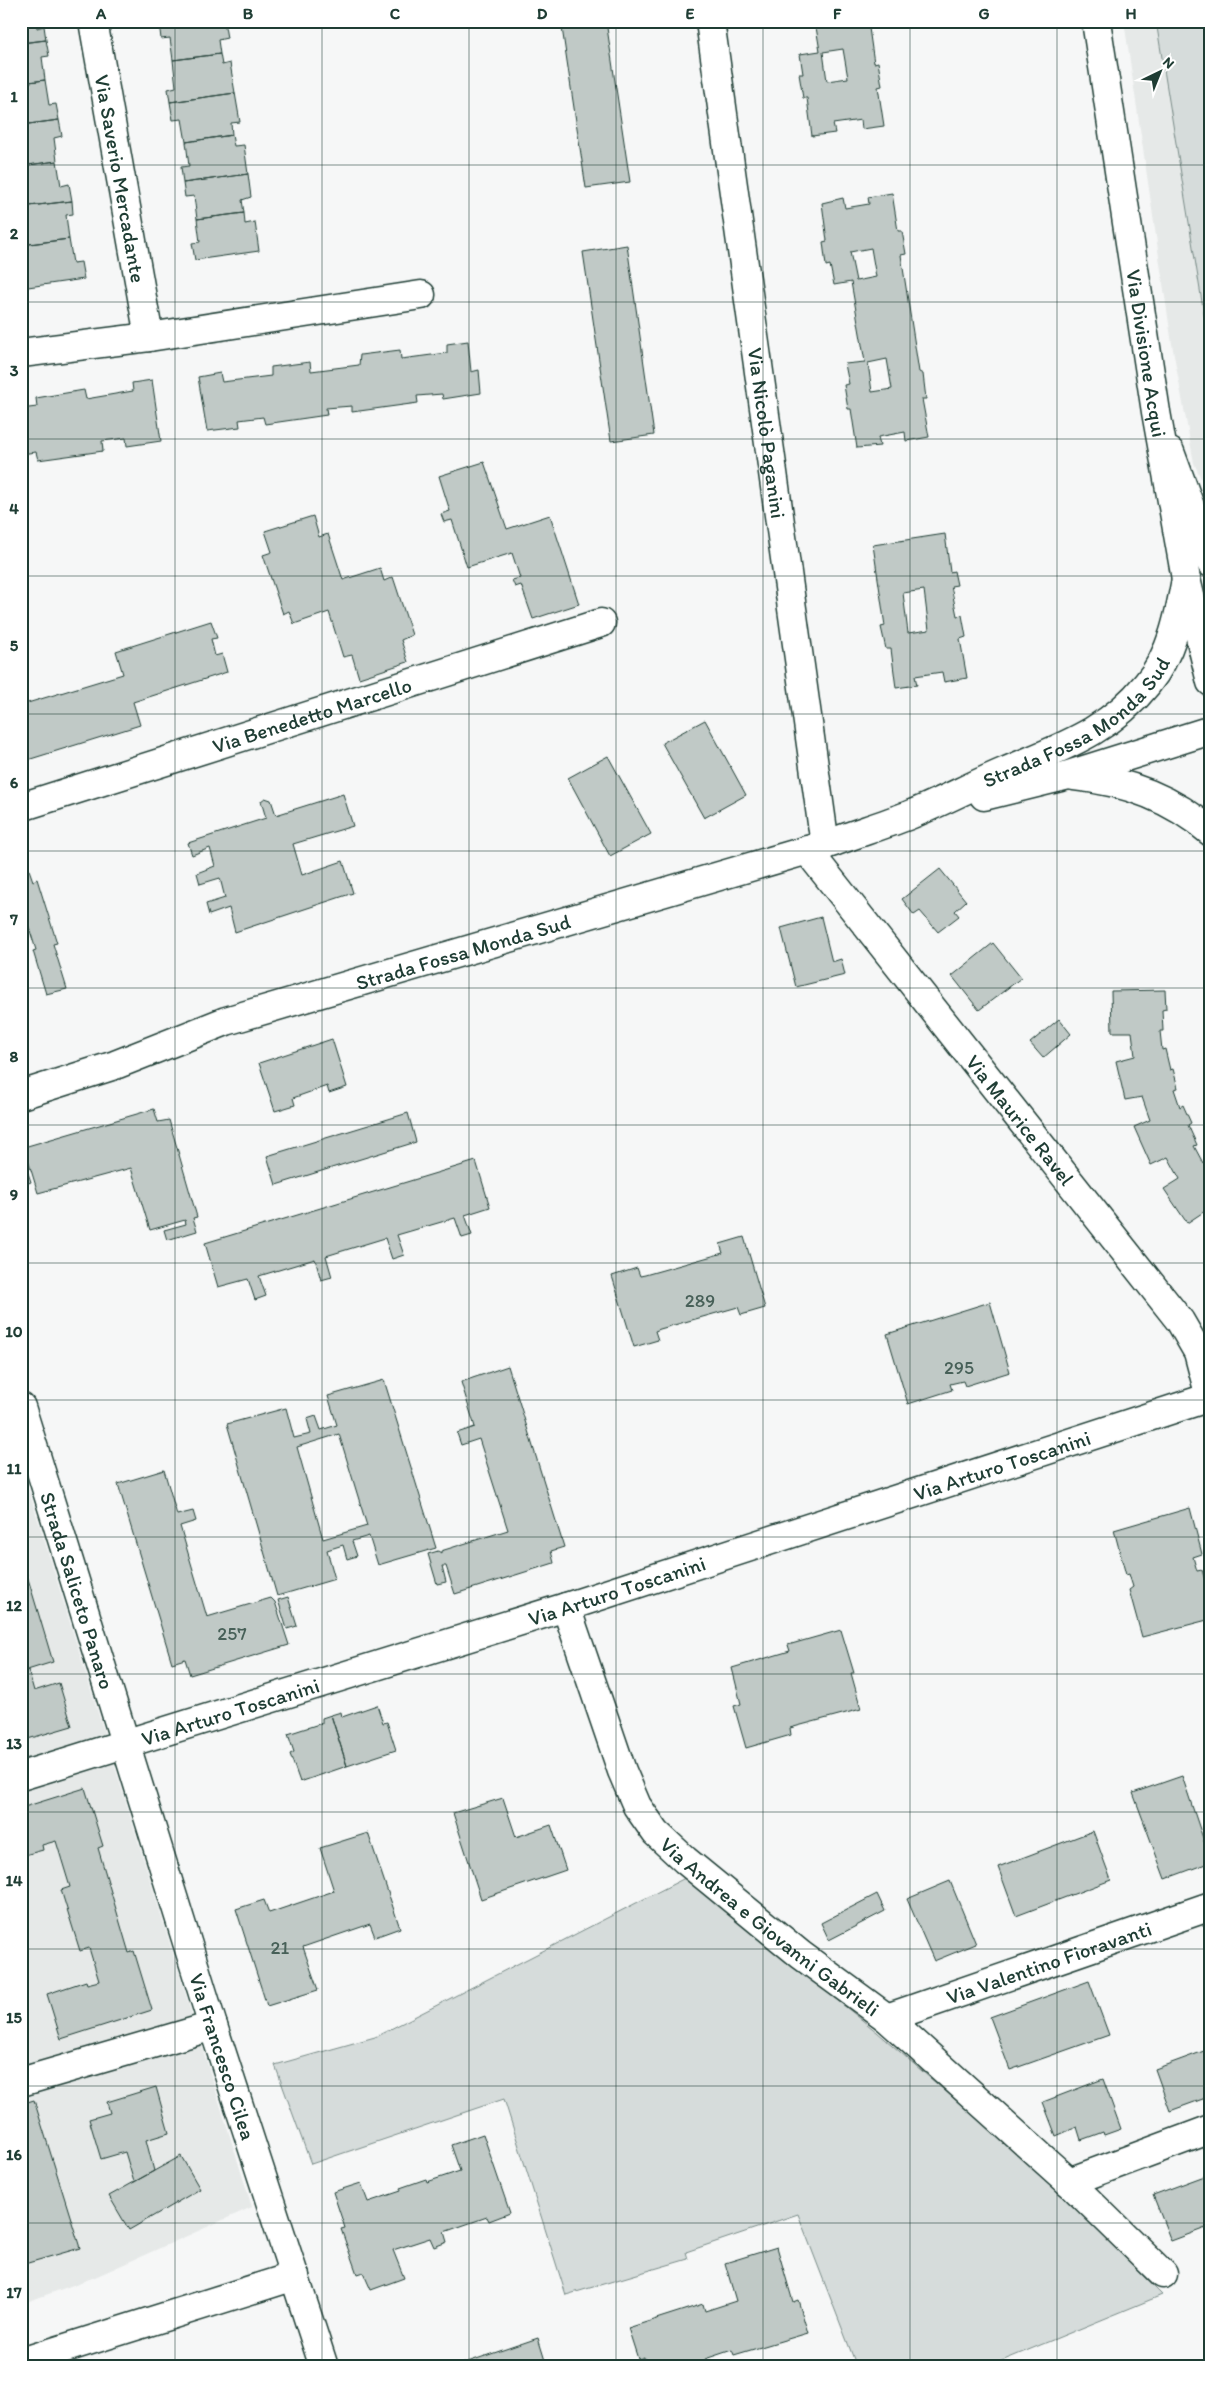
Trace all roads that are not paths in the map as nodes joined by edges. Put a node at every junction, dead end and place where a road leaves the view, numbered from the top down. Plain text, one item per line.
1 (93, 21) edge
2 (710, 21) edge
3 (1096, 21) edge
4 (421, 295) dead end
5 (148, 337) junction
6 (21, 353) edge
7 (1156, 412) junction
8 (1211, 563) edge
9 (1186, 579) junction
10 (601, 623) dead end
11 (1211, 682) edge
12 (1211, 730) edge
13 (1064, 776) junction
14 (21, 807) edge
15 (908, 815) junction
16 (1211, 832) edge
17 (816, 847) junction
18 (21, 1095) edge
19 (1210, 1399) edge
20 (23, 1422) edge
21 (566, 1607) junction
22 (126, 1746) junction
23 (21, 1776) edge
24 (1211, 1906) edge
25 (887, 2018) junction
26 (213, 2026) junction
27 (21, 2082) edge
28 (1211, 2129) edge
29 (1069, 2182) junction
30 (1163, 2274) dead end
31 (295, 2276) junction
32 (21, 2362) edge
33 (324, 2367) edge

1 - 5 street, Via Saverio Mercadante
2 - 17 street, Via Nicolò Paganini
3 - 7 street, Via Divisione Acqui
4 - 5 street
5 - 6 street
7 - 8 street
7 - 9 street, Via Divisione Acqui
9 - 11 street, Via Divisione Acqui
9 - 15 street, Strada Fossa Monda Sud
10 - 14 street, Via Benedetto Marcello
12 - 13 street, Strada Fossa Monda Sud
13 - 15 street, Strada Fossa Monda Sud
13 - 16 street
15 - 17 street, Strada Fossa Monda Sud
17 - 18 street, Strada Fossa Monda Sud
17 - 19 street, Via Maurice Ravel
19 - 21 street, Via Arturo Toscanini
20 - 22 street, Strada Saliceto Panaro
21 - 22 street, Via Arturo Toscanini
21 - 25 street, Via Andrea e Giovanni Gabrieli
22 - 23 street, Via Arturo Toscanini
22 - 26 street, Via Francesco Cilea
24 - 25 street, Via Valentino Fioravanti
25 - 29 street, Via Andrea e Giovanni Gabrieli
26 - 27 street
26 - 31 street, Via Francesco Cilea
28 - 29 street
29 - 30 street, Via Andrea e Giovanni Gabrieli
31 - 32 street
31 - 33 street, Via Francesco Cilea

